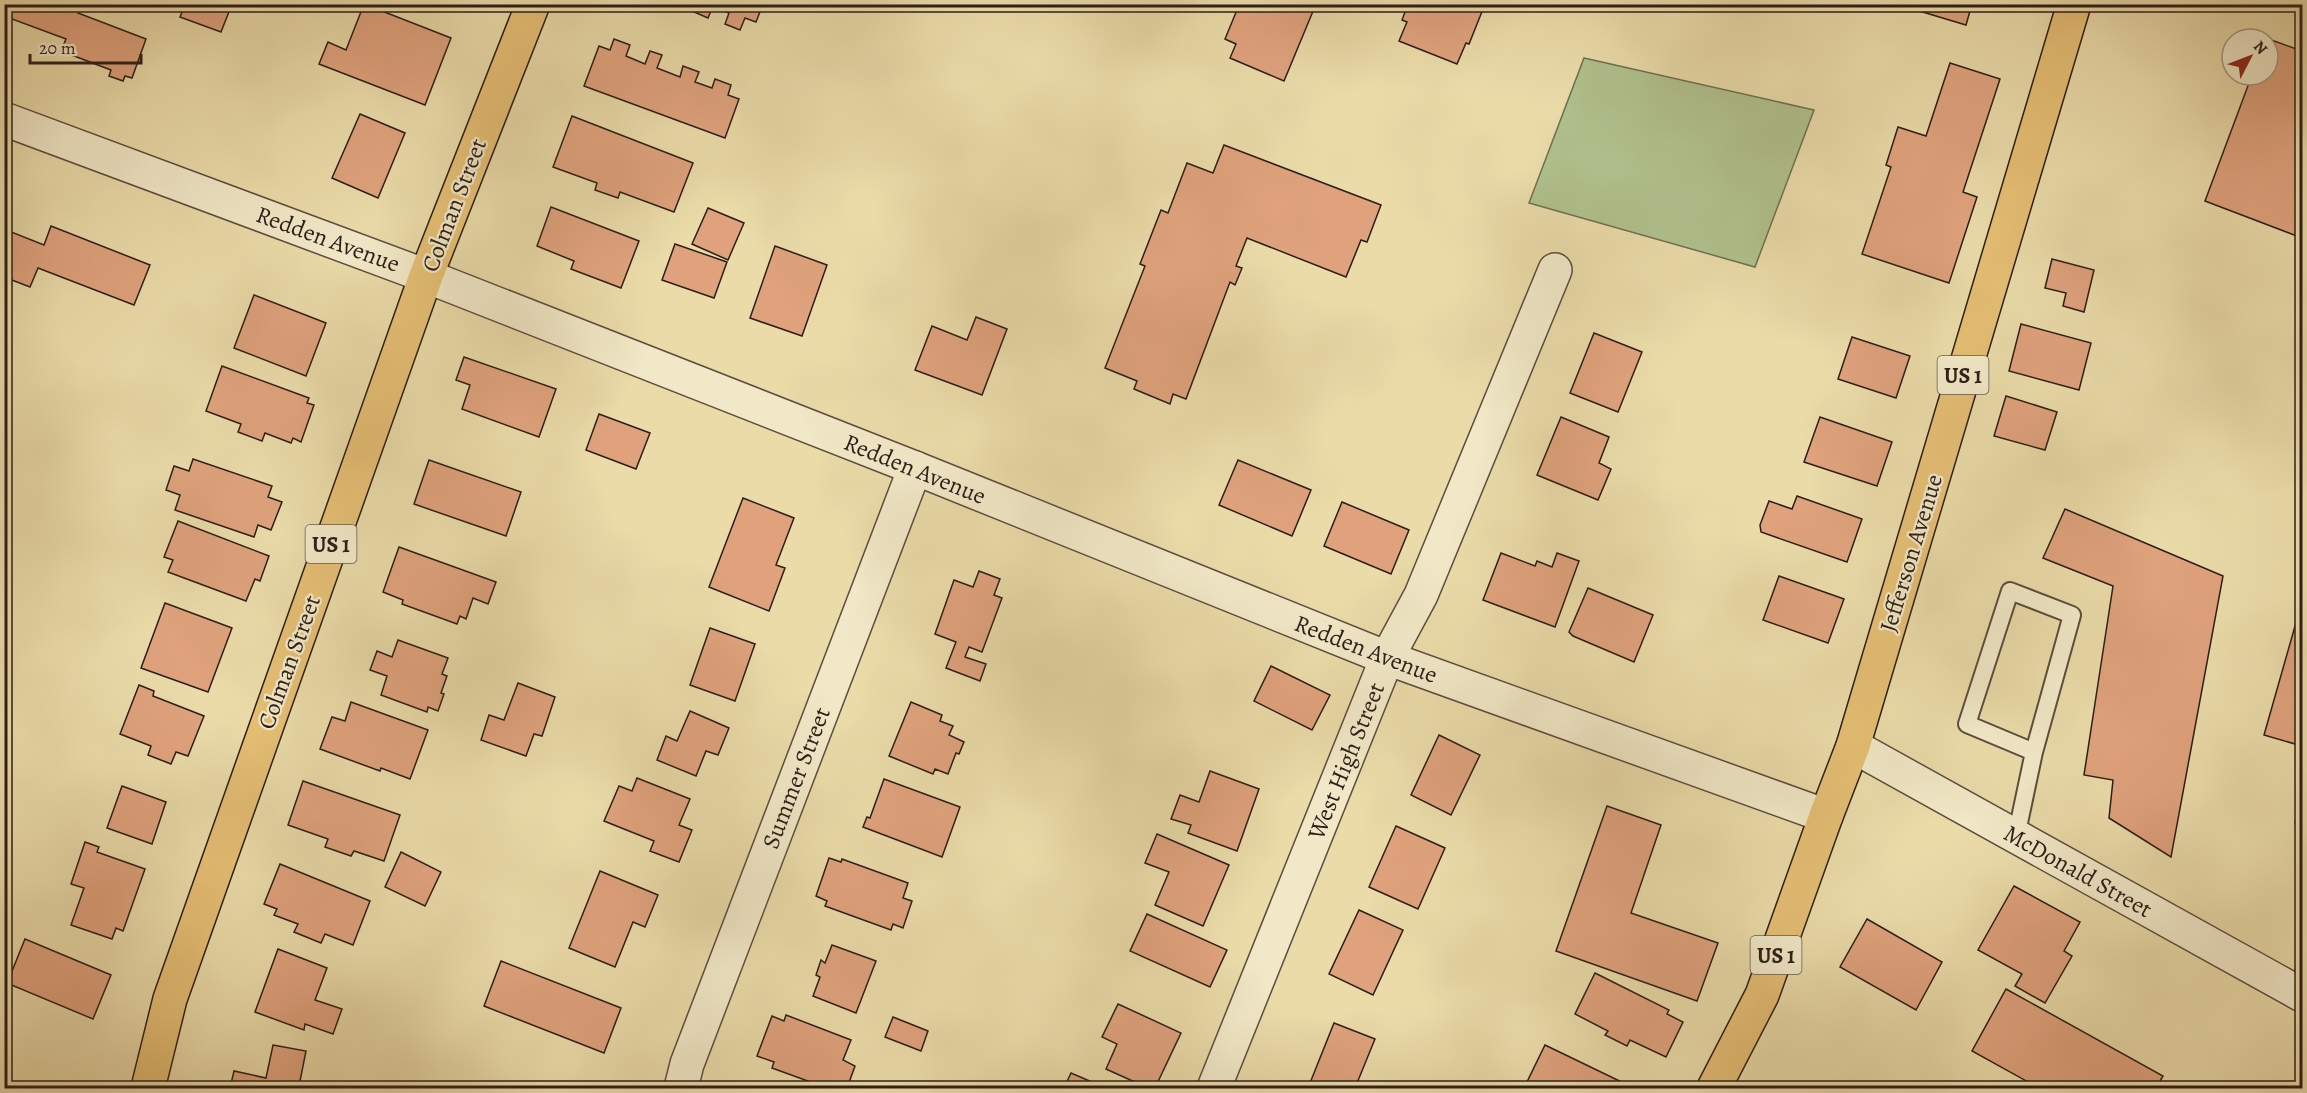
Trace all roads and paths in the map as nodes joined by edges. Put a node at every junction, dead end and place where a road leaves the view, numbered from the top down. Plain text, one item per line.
1 (533, 4) edge
2 (2074, 4) edge
3 (4, 118) edge
4 (1555, 270) dead end
5 (426, 276) junction
6 (915, 468) junction
7 (1388, 658) junction
8 (1853, 746) junction
9 (2034, 752) junction
10 (1826, 816) junction
11 (2016, 837) junction
12 (2302, 995) edge
13 (148, 1089) edge
14 (681, 1089) edge
15 (1214, 1089) edge
16 (1714, 1089) edge

1 - 5 main road, Colman Street / US 1
2 - 8 main road, Jefferson Avenue / US 1
3 - 5 street, Redden Avenue
4 - 7 street, West High Street
5 - 6 street, Redden Avenue
5 - 13 main road, Colman Street / US 1
6 - 7 street, Redden Avenue
6 - 14 street, Summer Street
7 - 10 street, Redden Avenue
7 - 15 street, West High Street
8 - 10 main road, Jefferson Avenue / US 1
8 - 11 street, McDonald Street
9 - 9 lane
9 - 11 lane
10 - 16 main road, Jefferson Avenue / US 1
11 - 12 street, McDonald Street

